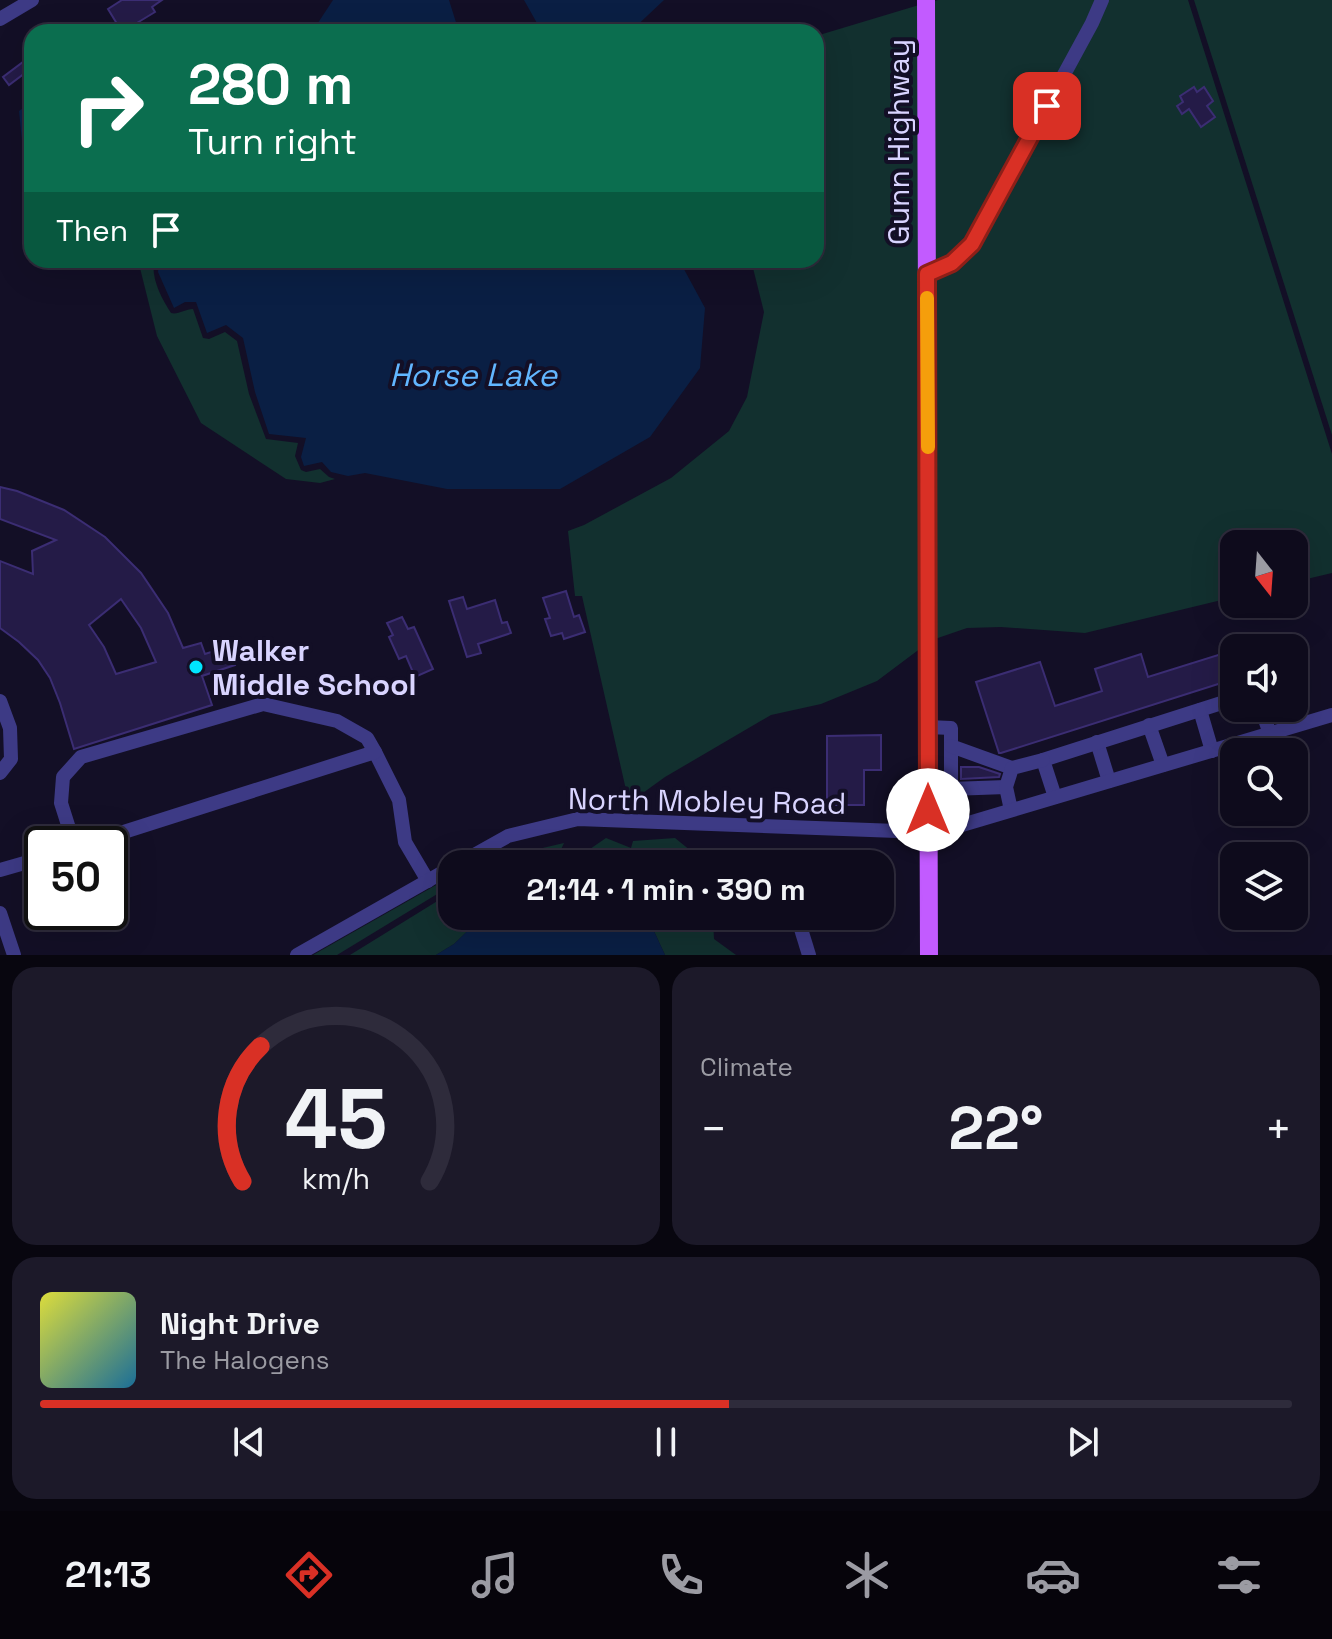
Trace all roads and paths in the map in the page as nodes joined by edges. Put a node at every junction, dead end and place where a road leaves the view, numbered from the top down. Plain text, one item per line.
1 (32, 0) edge
2 (926, 0) edge
3 (1102, 0) edge
4 (0, 19) edge
5 (927, 274) junction
6 (0, 701) edge
7 (1220, 704) edge
8 (1200, 710) junction
9 (1332, 715) edge
10 (1266, 722) edge
11 (1149, 725) junction
12 (928, 727) junction
13 (1270, 734) junction
14 (1097, 742) junction
15 (951, 746) junction
16 (1212, 751) junction
17 (375, 752) junction
18 (1043, 760) junction
19 (1163, 765) junction
20 (1012, 768) junction
21 (0, 773) edge
22 (1109, 781) junction
23 (1006, 787) junction
24 (951, 789) junction
25 (928, 790) junction
26 (1055, 797) junction
27 (1011, 810) junction
28 (68, 826) edge
29 (928, 830) junction
30 (128, 831) edge
31 (483, 850) edge
32 (24, 863) edge
33 (0, 870) edge
34 (438, 875) edge
35 (428, 881) junction
36 (0, 913) edge
37 (801, 930) edge
38 (14, 955) edge
39 (297, 955) edge
40 (809, 955) edge
41 (929, 955) edge

1 - 4 street
2 - 5 main road, Gunn Highway
3 - 5 street
5 - 12 main road, Gunn Highway
6 - 21 street
7 - 8 street
8 - 11 street
8 - 16 street
9 - 13 street, North Mobley Road
10 - 13 street
11 - 14 street
11 - 19 street
12 - 15 street
12 - 25 main road, Gunn Highway
13 - 16 street, North Mobley Road
14 - 18 street
14 - 22 street
15 - 20 street
15 - 24 street
16 - 19 street, North Mobley Road
17 - 28 street
17 - 30 street
17 - 35 street
18 - 20 street
18 - 26 street
19 - 22 street, North Mobley Road
20 - 23 street
22 - 26 street, North Mobley Road
23 - 24 street
23 - 27 street
24 - 25 street
25 - 29 main road, Gunn Highway
26 - 27 street, North Mobley Road
27 - 29 street, North Mobley Road
29 - 31 street, North Mobley Road
29 - 41 main road, Gunn Highway
32 - 33 street
34 - 35 street
35 - 39 street
36 - 38 street
37 - 40 street

